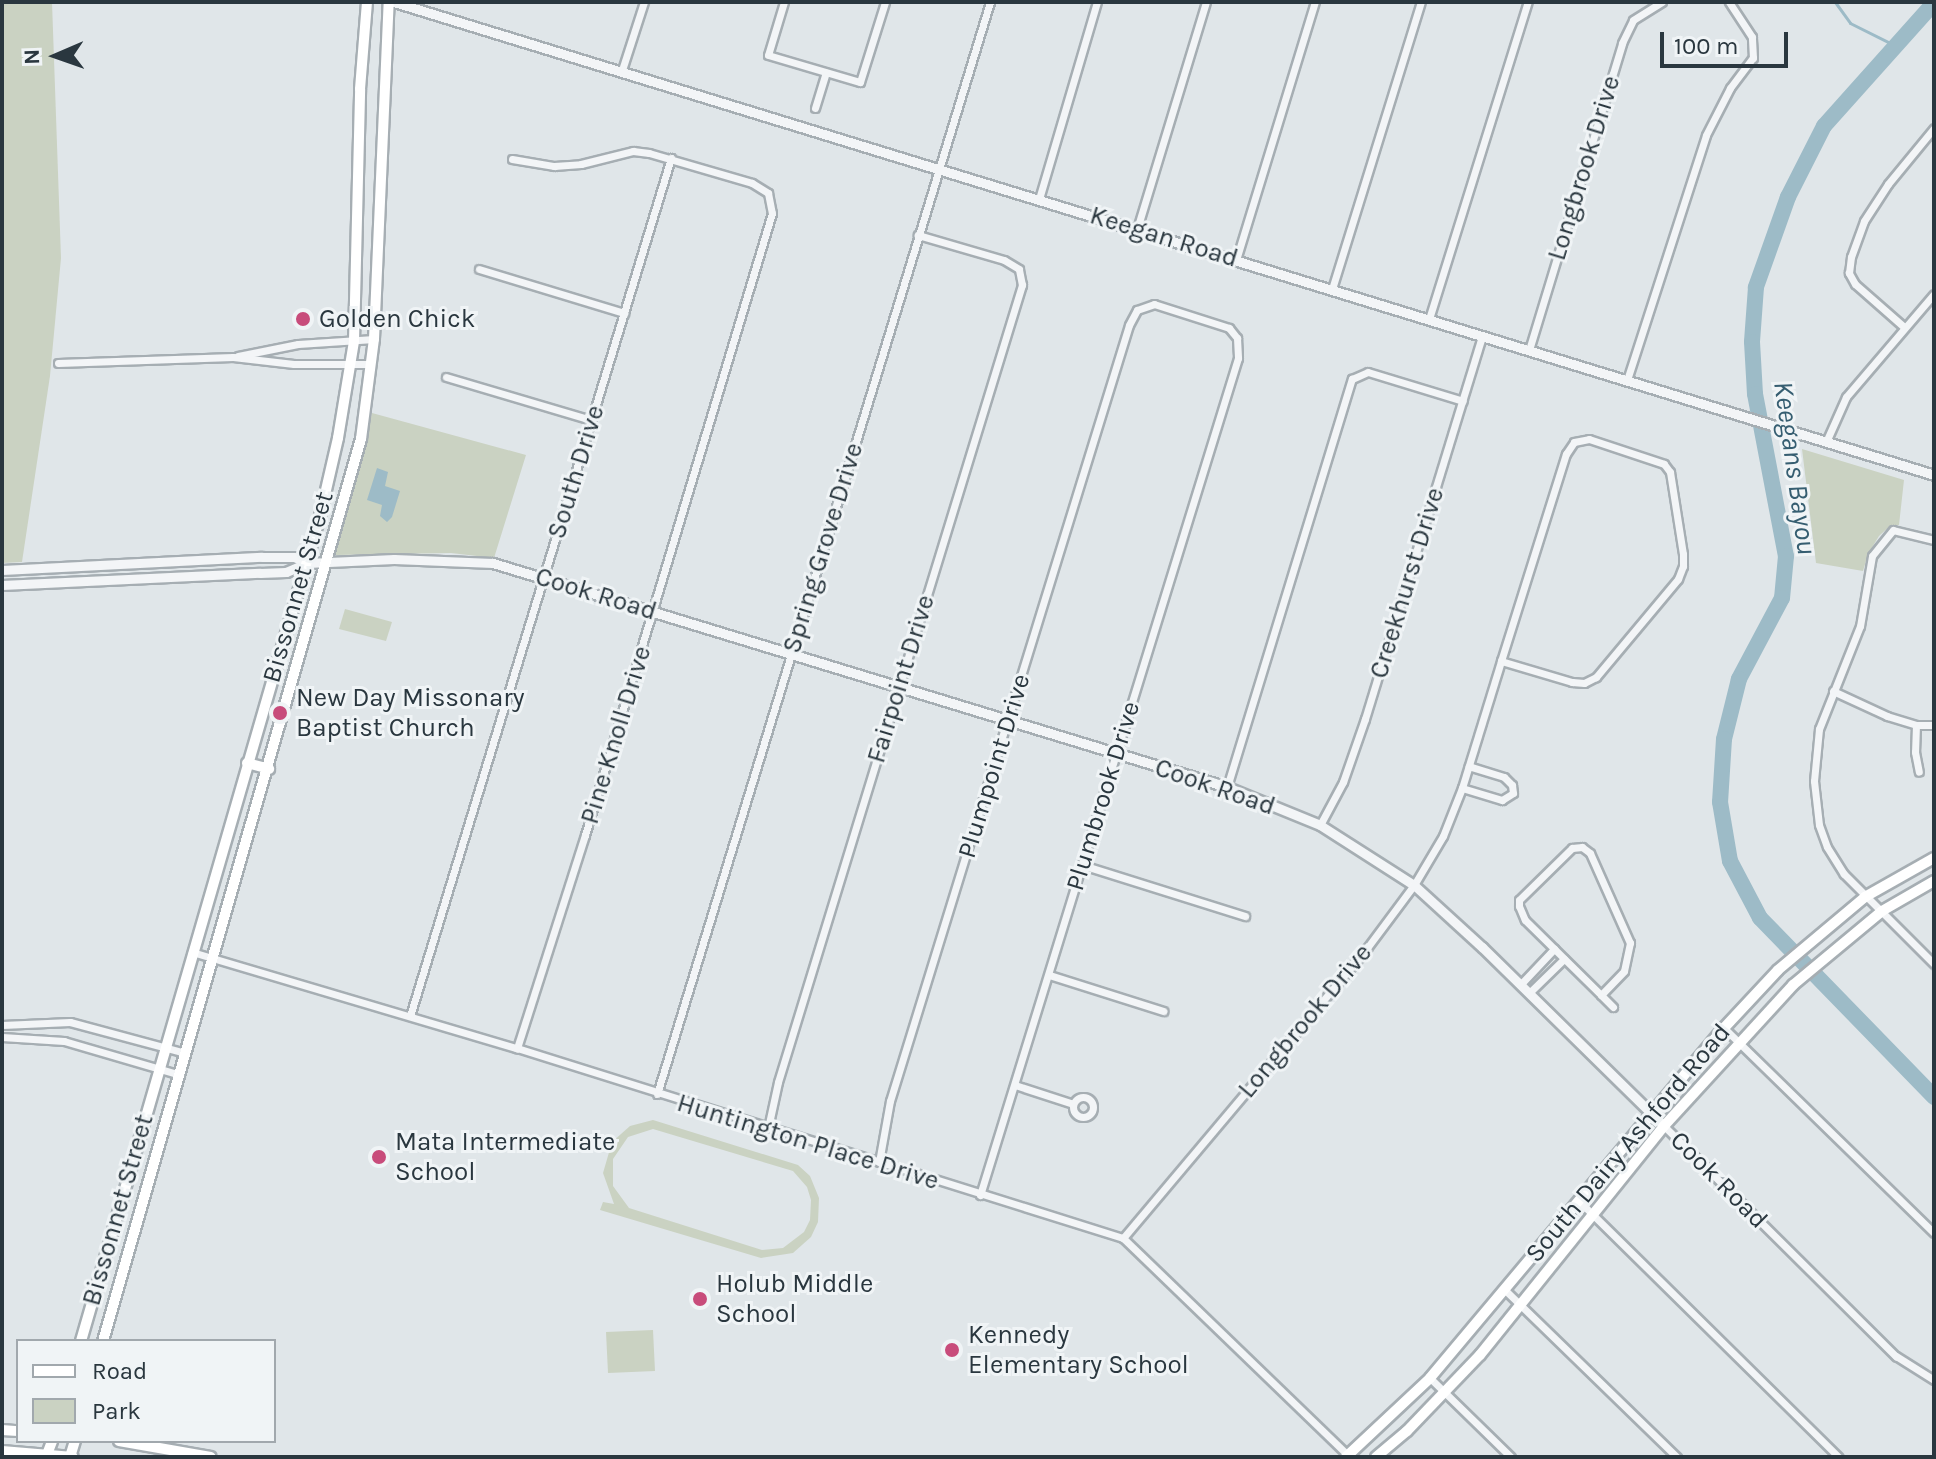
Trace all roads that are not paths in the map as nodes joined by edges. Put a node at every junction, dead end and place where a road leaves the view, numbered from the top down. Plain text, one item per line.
1 (367, 2) edge
2 (391, 2) edge
3 (644, 2) edge
4 (784, 2) edge
5 (885, 2) edge
6 (990, 2) edge
7 (1097, 2) edge
8 (1206, 2) edge
9 (1315, 2) edge
10 (1421, 2) edge
11 (1528, 2) edge
12 (1662, 2) edge
13 (1729, 2) edge
14 (622, 70) junction
15 (826, 73) junction
16 (360, 89) junction
17 (383, 89) junction
18 (815, 108) dead end
19 (1934, 128) edge
20 (671, 158) junction
21 (512, 159) dead end
22 (940, 168) junction
23 (358, 195) junction
24 (379, 196) junction
25 (1039, 199) junction
26 (1137, 229) junction
27 (918, 235) junction
28 (1236, 260) junction
29 (479, 269) dead end
30 (1332, 289) junction
31 (1934, 294) edge
32 (624, 313) junction
33 (1429, 319) junction
34 (1904, 327) junction
35 (1482, 336) junction
36 (374, 339) junction
37 (354, 341) junction
38 (1529, 350) junction
39 (233, 357) junction
40 (58, 363) dead end
41 (371, 364) junction
42 (351, 365) junction
43 (446, 377) dead end
44 (1627, 380) junction
45 (1226, 398) joint
46 (1463, 401) junction
47 (591, 420) junction
48 (1826, 442) junction
49 (1934, 475) edge
50 (1934, 540) edge
51 (328, 562) junction
52 (307, 563) junction
53 (2, 570) edge
54 (543, 578) junction
55 (2, 585) edge
56 (654, 610) junction
57 (791, 656) junction
58 (1501, 661) junction
59 (271, 679) junction
60 (292, 685) junction
61 (899, 687) junction
62 (1833, 691) junction
63 (1007, 722) junction
64 (1916, 725) junction
65 (1934, 725) edge
66 (1115, 754) junction
67 (247, 763) junction
68 (1469, 766) junction
69 (269, 769) junction
70 (1919, 772) dead end
71 (1227, 787) junction
72 (1462, 788) junction
73 (1320, 825) junction
74 (1934, 858) edge
75 (1082, 865) junction
76 (1934, 881) edge
77 (1414, 885) junction
78 (1865, 897) junction
79 (1882, 911) junction
80 (1245, 916) dead end
81 (1554, 949) junction
82 (192, 952) junction
83 (214, 959) junction
84 (1564, 959) junction
85 (1934, 964) edge
86 (1049, 975) junction
87 (1520, 985) junction
88 (1529, 993) junction
89 (1601, 995) junction
90 (1613, 1007) dead end
91 (1163, 1011) dead end
92 (410, 1016) junction
93 (2, 1025) edge
94 (88, 1026) junction
95 (1724, 1028) junction
96 (2, 1037) edge
97 (1739, 1043) junction
98 (83, 1047) junction
99 (165, 1047) junction
100 (517, 1048) junction
101 (186, 1053) junction
102 (159, 1069) junction
103 (180, 1075) junction
104 (1015, 1085) junction
105 (657, 1094) junction
106 (1073, 1104) dead end
107 (1651, 1113) junction
108 (1664, 1126) junction
109 (768, 1128) junction
110 (879, 1162) junction
111 (980, 1195) junction
112 (122, 1197) junction
113 (1580, 1202) junction
114 (142, 1204) junction
115 (1594, 1216) junction
116 (1934, 1233) edge
117 (1123, 1238) junction
118 (1505, 1290) junction
119 (1521, 1305) junction
120 (82, 1339) edge
121 (104, 1339) edge
122 (1430, 1378) junction
123 (1934, 1380) edge
124 (1445, 1392) junction
125 (130, 1443) edge
126 (2, 1451) edge
127 (47, 1456) edge
128 (1348, 1456) edge
129 (71, 1457) edge
130 (211, 1457) edge
131 (1376, 1457) edge
132 (1511, 1457) edge
133 (1677, 1457) edge
134 (1839, 1457) edge

1 - 16 main road, Bissonnet Street
2 - 14 street, Keegan Road
2 - 17 main road, Bissonnet Street
3 - 14 street
4 - 15 street
5 - 15 street
6 - 22 street, Spring Grove Drive
7 - 25 street
8 - 26 street
9 - 28 street
10 - 30 street
11 - 33 street
12 - 38 street, Longbrook Drive
13 - 44 street
14 - 22 street, Keegan Road
15 - 18 street
16 - 17 main road
16 - 23 main road, Bissonnet Street
17 - 24 main road, Bissonnet Street
19 - 34 street
20 - 21 street
20 - 32 street, South Drive
20 - 56 street, Pine Knoll Drive
22 - 25 street, Keegan Road
22 - 27 street, Spring Grove Drive
23 - 24 main road
23 - 37 main road, Bissonnet Street
24 - 36 main road, Bissonnet Street
25 - 26 street, Keegan Road
26 - 28 street, Keegan Road
27 - 57 street, Spring Grove Drive
27 - 61 street, Fairpoint Drive
28 - 30 street, Keegan Road
29 - 32 street
30 - 33 street, Keegan Road
31 - 34 street
32 - 47 street, South Drive
33 - 35 street, Keegan Road
34 - 48 street
35 - 38 street, Keegan Road
35 - 46 street, Creekhurst Drive
36 - 37 street
36 - 41 main road, Bissonnet Street
37 - 39 street
37 - 42 main road, Bissonnet Street
38 - 44 street, Keegan Road
39 - 40 street
39 - 42 street
41 - 42 street
41 - 51 main road, Bissonnet Street
42 - 52 main road, Bissonnet Street
43 - 47 street
44 - 48 street, Keegan Road
45 - 63 street, Plumpoint Drive
45 - 66 street, Plumbrook Drive
46 - 71 street
46 - 73 street, Creekhurst Drive
47 - 54 street, South Drive
48 - 49 street, Keegan Road
50 - 62 street
51 - 52 street, Cook Road
51 - 54 street, Cook Road
51 - 60 main road, Bissonnet Street
52 - 53 street, Cook Road
52 - 55 street, Cook Road
52 - 59 main road, Bissonnet Street
54 - 56 street, Cook Road
54 - 92 street, South Drive
56 - 57 street, Cook Road
56 - 100 street, Pine Knoll Drive
57 - 61 street, Cook Road
57 - 105 street, Spring Grove Drive
58 - 58 street, Longbrook Drive
58 - 68 street, Longbrook Drive
59 - 60 main road
59 - 67 main road, Bissonnet Street
60 - 69 main road, Bissonnet Street
61 - 63 street, Cook Road
61 - 109 street, Fairpoint Drive
62 - 64 street
62 - 78 street
63 - 66 street, Cook Road
63 - 110 street, Plumpoint Drive
64 - 65 street
64 - 70 street
66 - 71 street, Cook Road
66 - 75 street, Plumbrook Drive
67 - 69 main road
67 - 82 main road, Bissonnet Street
68 - 72 street, Longbrook Drive
68 - 72 street
69 - 83 main road, Bissonnet Street
71 - 73 street, Cook Road
72 - 77 street, Longbrook Drive
73 - 77 street, Cook Road
74 - 78 main road, South Dairy Ashford Road
75 - 80 street
75 - 86 street, Plumbrook Drive
76 - 79 main road, South Dairy Ashford Road
77 - 87 street, Cook Road
77 - 117 street, Longbrook Drive
78 - 79 street
78 - 95 main road, South Dairy Ashford Road
79 - 85 street
79 - 97 main road, South Dairy Ashford Road
81 - 84 street
81 - 87 street
81 - 89 street
82 - 83 street, Huntington Place Drive
82 - 99 main road, Bissonnet Street
83 - 92 street, Huntington Place Drive
83 - 101 main road, Bissonnet Street
84 - 88 street
84 - 89 street
86 - 91 street
86 - 104 street, Plumbrook Drive
87 - 88 street, Cook Road
88 - 107 street, Cook Road
89 - 90 street
92 - 100 street, Huntington Place Drive
93 - 94 street
94 - 98 street
94 - 99 street
95 - 97 street
95 - 107 main road, South Dairy Ashford Road
96 - 98 street
97 - 108 main road, South Dairy Ashford Road
97 - 116 street
98 - 102 street
99 - 101 street
99 - 102 main road, Bissonnet Street
100 - 105 street, Huntington Place Drive
101 - 103 main road, Bissonnet Street
102 - 103 street
102 - 112 main road, Bissonnet Street
103 - 114 main road, Bissonnet Street
104 - 106 street
104 - 111 street, Plumbrook Drive
105 - 109 street, Huntington Place Drive
107 - 108 street, Cook Road
107 - 113 main road, South Dairy Ashford Road
108 - 115 main road, South Dairy Ashford Road
108 - 123 street, Cook Road
109 - 110 street, Huntington Place Drive
110 - 111 street, Huntington Place Drive
111 - 117 street, Huntington Place Drive
112 - 114 main road
112 - 120 main road, Bissonnet Street
113 - 115 street
113 - 118 main road, South Dairy Ashford Road
114 - 121 main road, Bissonnet Street
115 - 119 main road, South Dairy Ashford Road
115 - 134 street
117 - 128 street, Huntington Place Drive
118 - 119 street
118 - 122 main road, South Dairy Ashford Road
119 - 124 main road, South Dairy Ashford Road
119 - 133 street
122 - 124 street
122 - 128 main road, South Dairy Ashford Road
124 - 131 main road, South Dairy Ashford Road
124 - 132 street
125 - 130 main road
126 - 127 main road
127 - 129 main road

